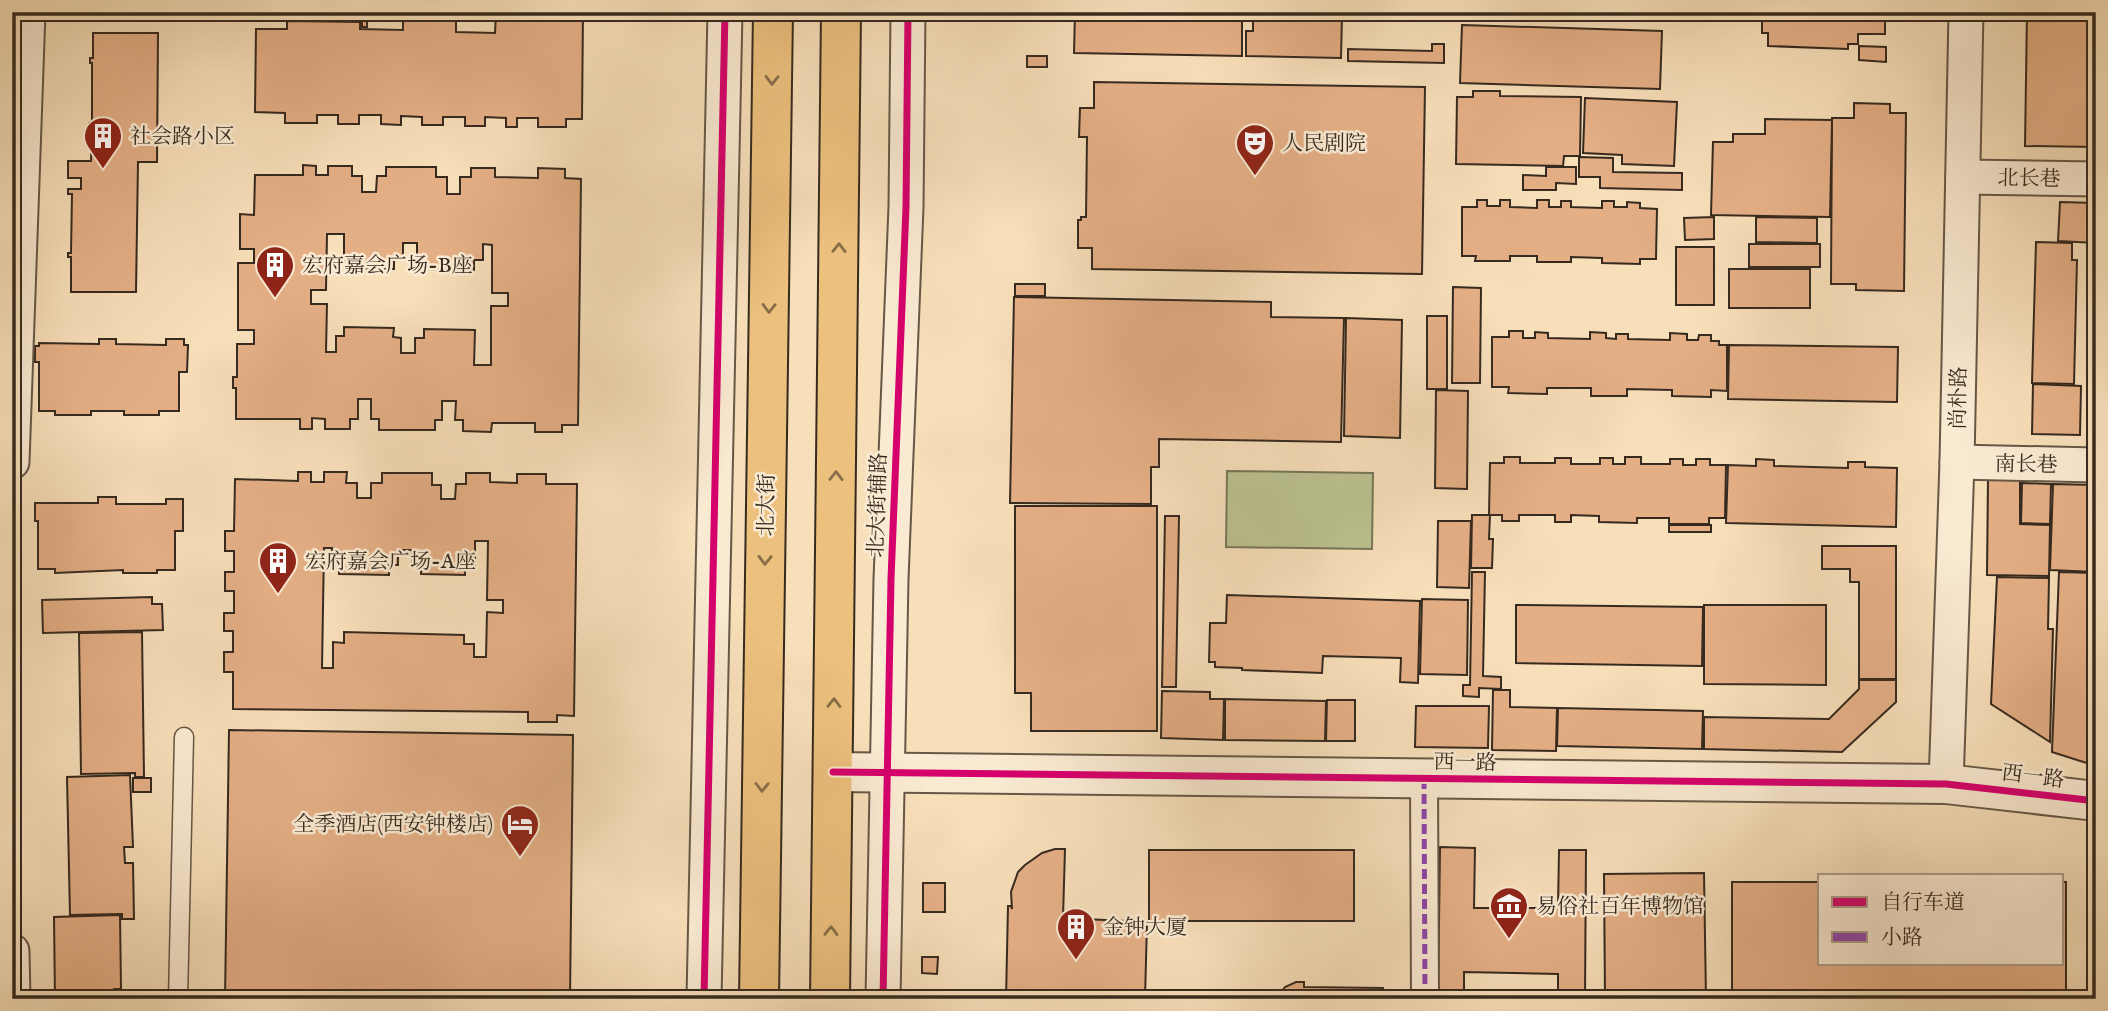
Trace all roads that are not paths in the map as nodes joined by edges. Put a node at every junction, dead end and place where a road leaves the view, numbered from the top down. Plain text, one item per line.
1 (28, 12) edge
2 (725, 12) edge
3 (773, 12) edge
4 (841, 12) edge
5 (908, 12) edge
6 (1966, 12) edge
7 (1963, 177) junction
8 (2096, 179) edge
9 (12, 462) edge
10 (1957, 462) junction
11 (2096, 465) edge
12 (184, 737) dead end
13 (833, 772) junction
14 (887, 773) junction
15 (1424, 779) junction
16 (1946, 784) junction
17 (2096, 801) edge
18 (12, 951) edge
19 (13, 999) edge
20 (178, 999) edge
21 (704, 999) edge
22 (760, 999) edge
23 (830, 999) edge
24 (883, 999) edge
25 (1425, 999) edge

1 - 9 street
2 - 21 street
3 -> 22 main road, 北大街
13 -> 4 main road
5 - 14 street, 北大街辅路
6 - 7 street, 尚朴路
7 - 8 street, 北长巷
7 - 10 street, 尚朴路
10 - 11 street, 南长巷
10 - 16 street, 尚朴路
12 - 20 lane
13 - 14 street, 西一路
23 -> 13 main road
14 - 15 street, 西一路
14 - 24 street, 北大街辅路
15 - 16 street, 西一路
15 - 25 street
16 - 17 street, 西一路
18 - 19 street

